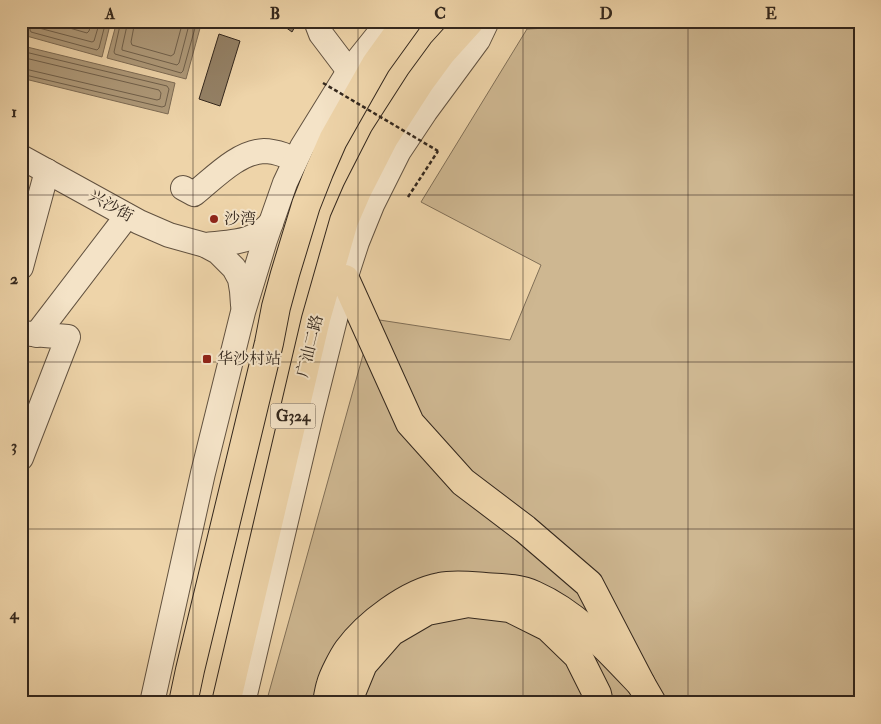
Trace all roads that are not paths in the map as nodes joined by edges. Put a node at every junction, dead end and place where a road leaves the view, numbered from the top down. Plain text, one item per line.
1 (316, 21) edge
2 (390, 21) edge
3 (407, 21) edge
4 (470, 21) edge
5 (487, 21) edge
6 (349, 71) junction
7 (284, 155) dead end
8 (21, 157) edge
9 (47, 171) junction
10 (183, 188) dead end
11 (127, 216) junction
12 (272, 223) junction
13 (205, 245) junction
14 (21, 267) edge
15 (345, 279) junction
16 (244, 312) junction
17 (28, 334) edge
18 (21, 458) edge
19 (647, 693) edge
20 (152, 703) edge
21 (183, 703) edge
22 (226, 703) edge
23 (243, 703) edge
24 (327, 703) edge
25 (347, 703) edge
26 (599, 703) edge

1 - 6 street
2 - 6 street
3 - 21 main road, G324
4 - 22 main road, 广汕二路 / G324
5 - 15 street
6 - 12 street
7 - 10 street
8 - 9 street, 兴沙街
9 - 11 street, 兴沙街
9 - 14 street
11 - 13 street, 兴沙街
11 - 17 street
12 - 13 street
12 - 16 street
13 - 16 street
15 - 19 main road
15 - 23 street
16 - 20 street
17 - 18 street
19 - 24 main road
25 - 26 main road

